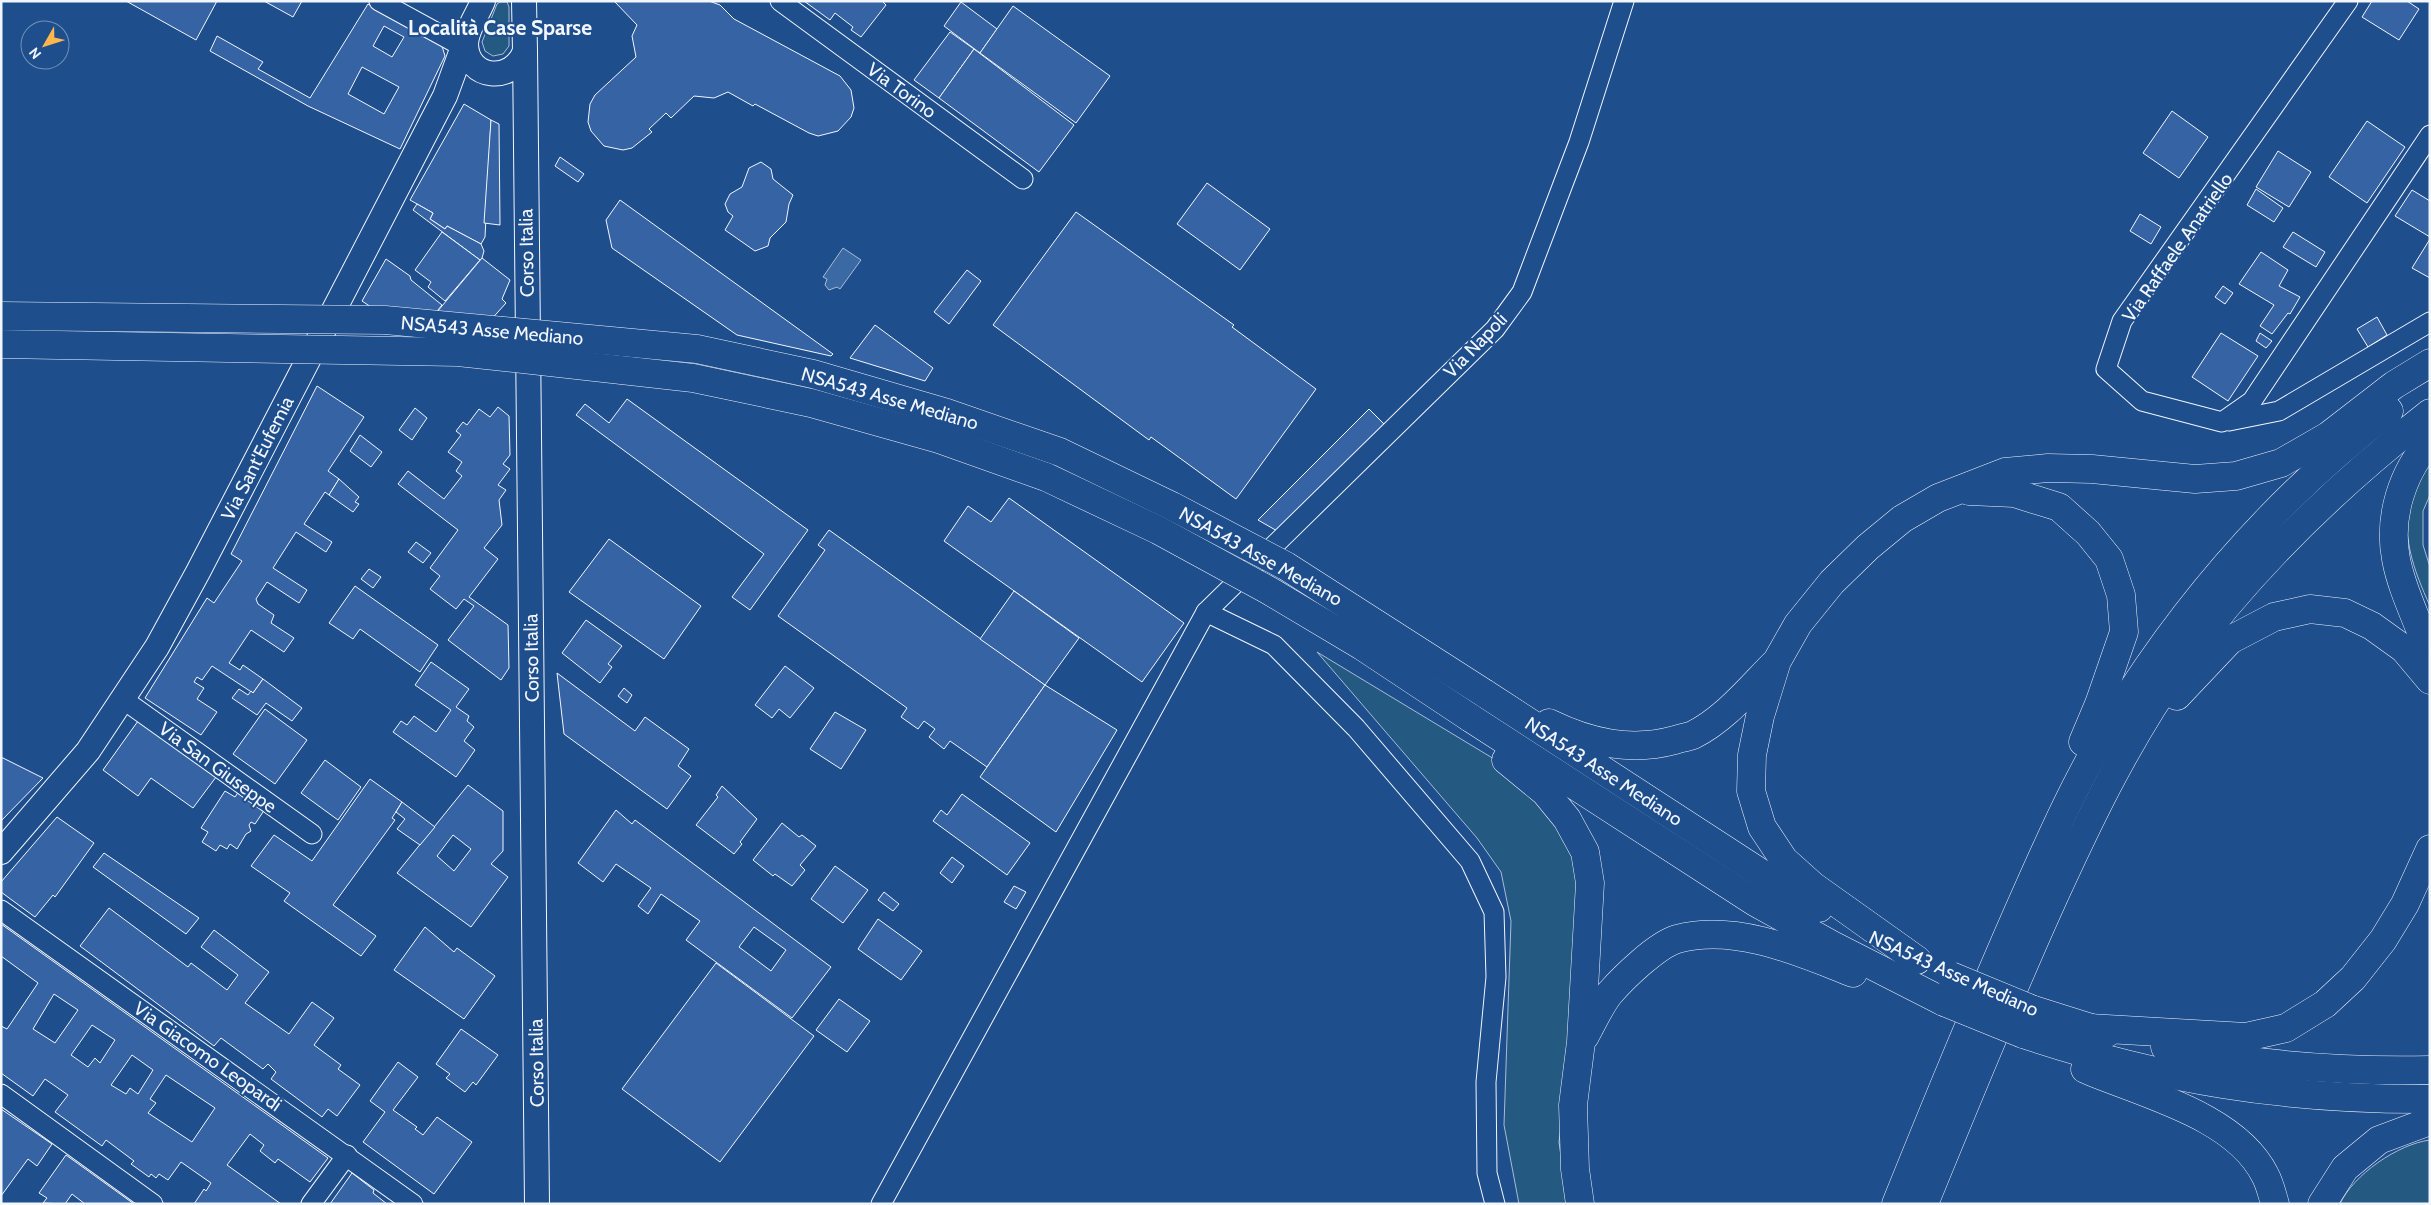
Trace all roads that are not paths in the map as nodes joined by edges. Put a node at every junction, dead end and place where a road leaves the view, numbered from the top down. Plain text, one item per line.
1 (379, 1) edge
2 (484, 1) edge
3 (780, 1) edge
4 (1624, 1) edge
5 (2348, 1) edge
6 (524, 2) edge
7 (465, 42) junction
8 (525, 51) junction
9 (493, 73) junction
10 (445, 96) junction
11 (524, 113) junction
12 (2430, 135) edge
13 (1023, 179) dead end
14 (1, 316) edge
15 (2430, 322) edge
16 (1, 344) edge
17 (2430, 363) edge
18 (2430, 380) edge
19 (2430, 413) edge
20 (2222, 422) junction
21 (2430, 441) edge
22 (1960, 490) junction
23 (1206, 612) junction
24 (2430, 657) edge
25 (1777, 661) junction
26 (2430, 680) edge
27 (1484, 693) junction
28 (124, 700) junction
29 (1468, 717) junction
30 (2130, 743) junction
31 (2056, 825) junction
32 (312, 834) dead end
33 (2430, 850) edge
34 (1, 852) edge
35 (1, 910) edge
36 (1917, 960) junction
37 (1944, 1002) junction
38 (2027, 1022) junction
39 (2089, 1028) junction
40 (1582, 1042) junction
41 (2430, 1070) edge
42 (1, 1094) edge
43 (2430, 1099) edge
44 (2430, 1121) edge
45 (347, 1155) junction
46 (1924, 1168) junction
47 (152, 1204) edge
48 (311, 1204) edge
49 (414, 1204) edge
50 (537, 1204) edge
51 (881, 1204) edge
52 (1495, 1204) edge
53 (1580, 1204) edge
54 (1888, 1204) edge
55 (1896, 1204) edge
56 (1924, 1204) edge
57 (1932, 1204) edge
58 (2275, 1204) edge
59 (2322, 1204) edge

1 - 7 street
2 - 7 street
3 - 13 street, Via Torino
4 - 23 street, Via Napoli
5 - 20 street, Via Raffaele Anatriello
6 - 8 street, Corso Italia
7 - 9 street
7 - 10 street, Via Sant'Eufemia
8 - 9 street
8 - 11 street, Corso Italia
9 - 10 street
9 - 11 street
10 - 28 street, Via Sant'Eufemia
11 - 50 street, Corso Italia
12 - 20 street
14 - 27 highway, NSA543 Asse Mediano, bridge
15 - 20 street
16 - 29 highway, NSA543 Asse Mediano, bridge
17 - 22 highway
18 - 31 highway
19 - 30 highway
21 - 24 highway
22 - 25 highway
22 - 31 highway
23 - 51 street, Via Napoli
23 - 52 street
25 - 27 highway
25 - 36 highway
26 - 30 highway
27 - 36 highway, NSA543 Asse Mediano
28 - 32 street, Via San Giuseppe
28 - 34 street, Via Sant'Eufemia
29 - 37 highway, NSA543 Asse Mediano
29 - 40 highway
30 - 46 highway
31 - 46 highway
33 - 39 highway
35 - 45 street, Via Giacomo Leopardi
36 - 38 highway, NSA543 Asse Mediano, bridge
37 - 38 highway, NSA543 Asse Mediano, bridge
37 - 40 highway
38 - 39 highway, NSA543 Asse Mediano
38 - 43 highway, NSA543 Asse Mediano
38 - 58 highway
39 - 41 highway, NSA543 Asse Mediano
40 - 53 highway
42 - 47 street
44 - 59 highway
45 - 48 street
45 - 49 street, Via Giacomo Leopardi
46 - 54 highway
46 - 55 highway
46 - 56 highway
46 - 57 highway

